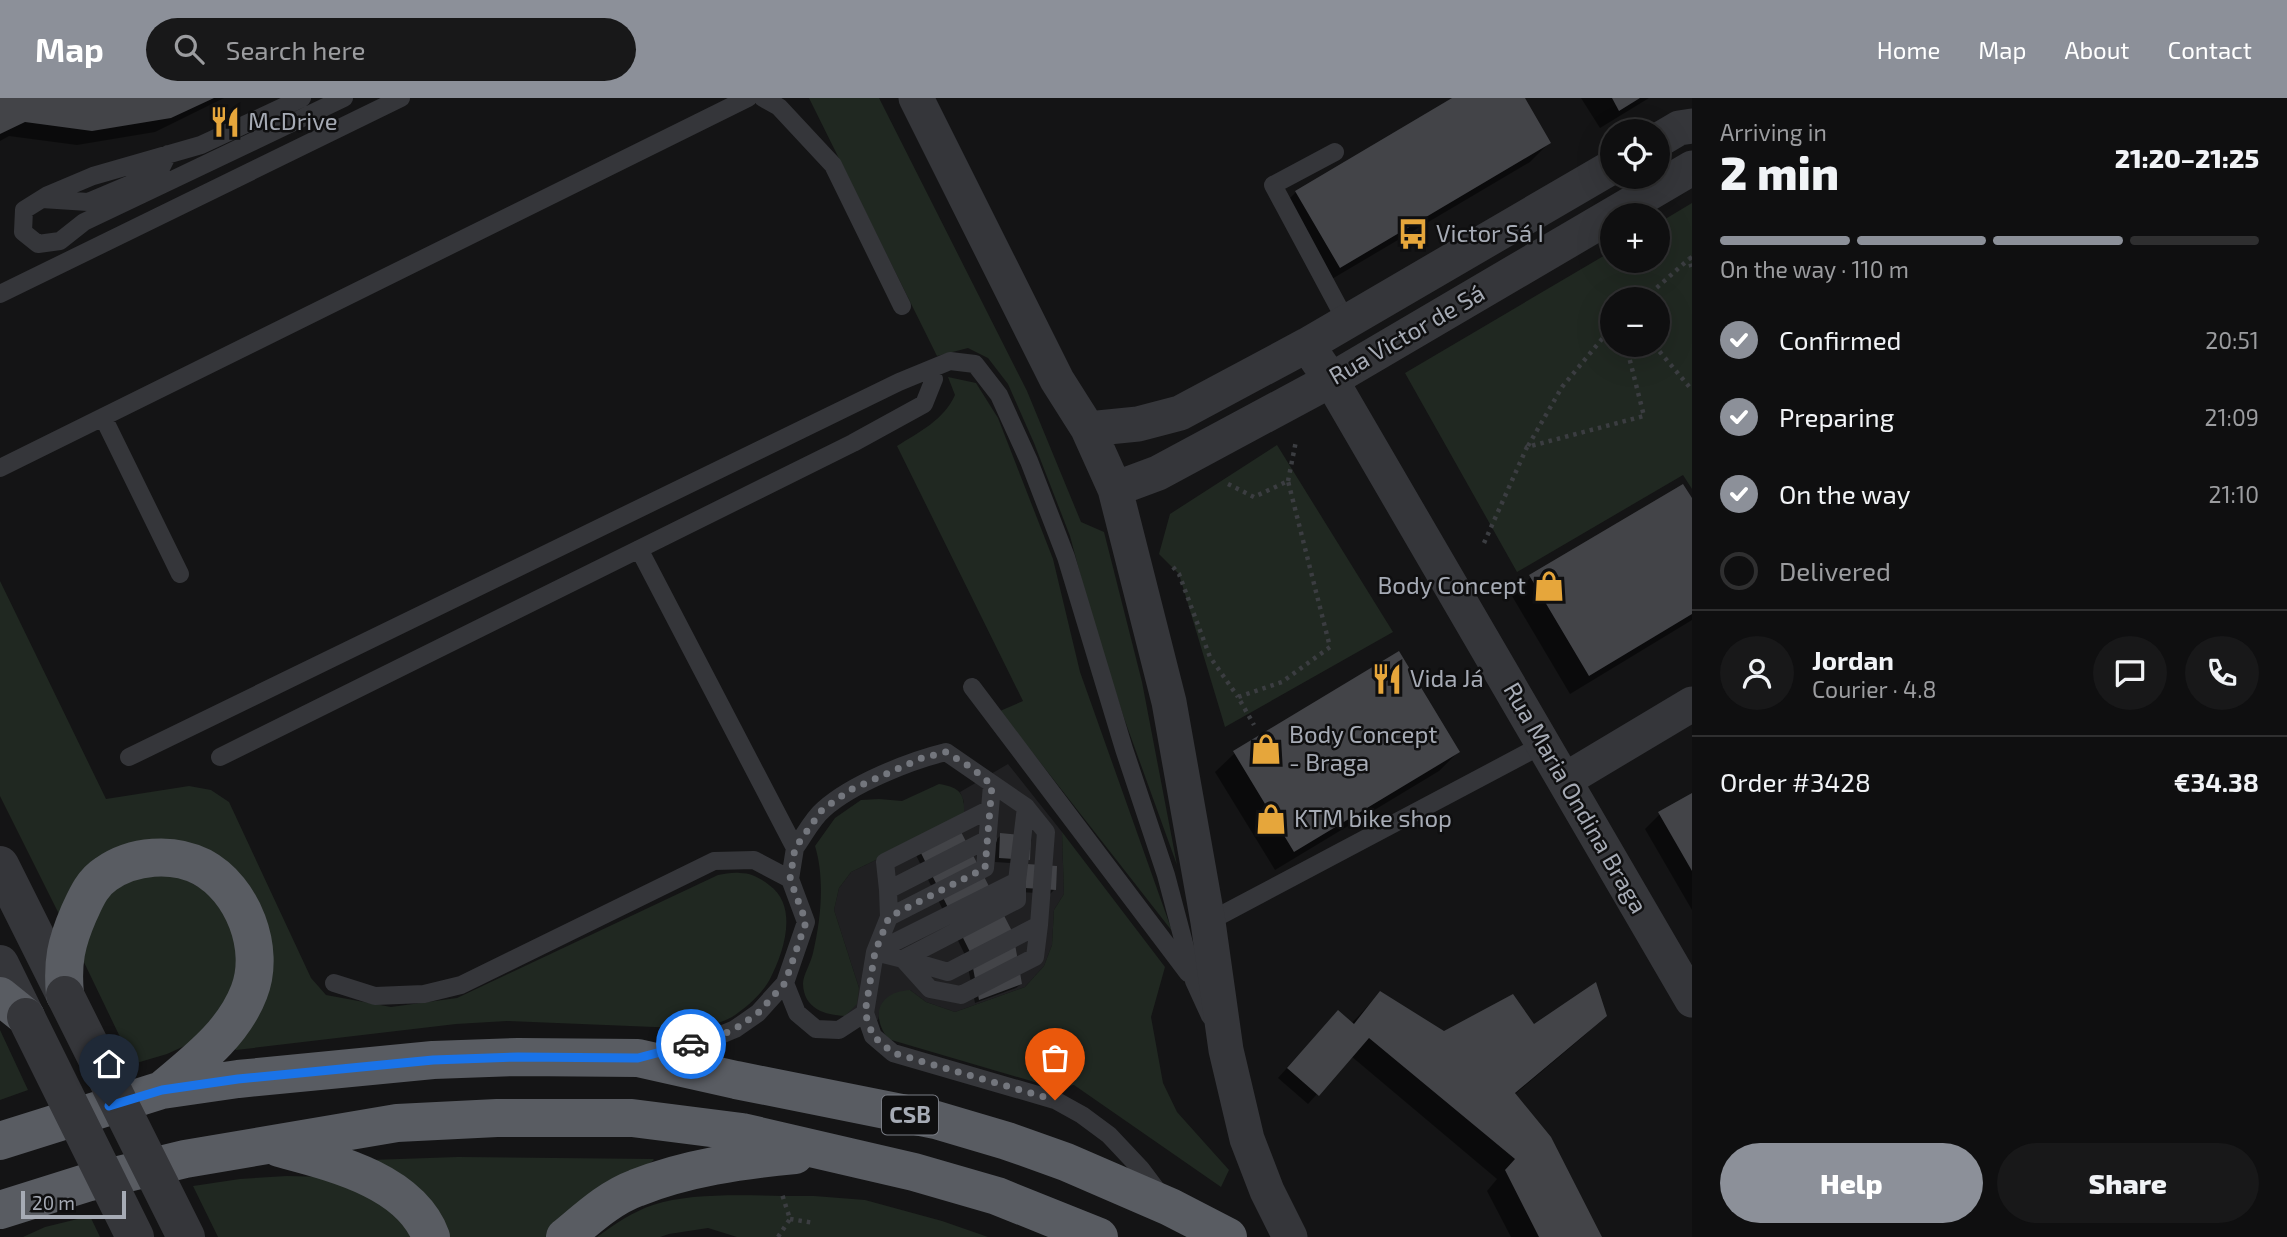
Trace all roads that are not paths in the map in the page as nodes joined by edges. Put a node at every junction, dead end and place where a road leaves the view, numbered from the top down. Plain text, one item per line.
1 (302, 98) edge
2 (344, 98) edge
3 (401, 98) edge
4 (748, 98) edge
5 (763, 98) edge
6 (916, 98) edge
7 (1692, 126) edge
8 (1670, 133) edge
9 (1335, 152) dead end
10 (1692, 168) edge
11 (1600, 174) edge
12 (0, 294) edge
13 (902, 306) dead end
14 (1346, 321) junction
15 (1307, 345) junction
16 (934, 379) dead end
17 (1331, 380) junction
18 (103, 416) junction
19 (1088, 429) junction
20 (0, 468) edge
21 (1115, 489) junction
22 (639, 549) junction
23 (180, 574) dead end
24 (972, 687) dead end
25 (1692, 704) edge
26 (1544, 744) junction
27 (129, 757) dead end
28 (220, 757) dead end
29 (1566, 780) junction
30 (992, 785) junction
31 (1026, 807) junction
32 (990, 809) junction
33 (988, 839) junction
34 (795, 848) junction
35 (0, 865) edge
36 (790, 879) junction
37 (1017, 881) junction
38 (888, 890) junction
39 (889, 917) junction
40 (1208, 922) junction
41 (1039, 925) junction
42 (875, 952) junction
43 (903, 959) junction
44 (0, 964) edge
45 (1194, 981) junction
46 (334, 982) dead end
47 (785, 983) junction
48 (65, 995) junction
49 (1692, 1000) edge
50 (13, 1007) edge
51 (865, 1013) junction
52 (1226, 1051) junction
53 (638, 1058) junction
54 (162, 1090) junction
55 (8, 1134) edge
56 (266, 1145) junction
57 (831, 1152) junction
58 (45, 1195) junction
59 (1170, 1207) junction
60 (0, 1210) edge
61 (0, 1230) edge
62 (135, 1237) edge
63 (186, 1237) edge
64 (431, 1237) edge
65 (565, 1237) edge
66 (1099, 1237) edge
67 (1228, 1237) edge
68 (1290, 1237) edge

1 - 2 lane
3 - 12 lane
4 - 18 lane
5 - 13 lane
6 - 19 street
7 - 8 street
9 - 14 lane
10 - 17 street, Rua Victor de Sá
11 - 14 street, Rua Victor de Sá
14 - 15 street, Rua Victor de Sá
15 - 17 street, Rua Maria Ondina Braga
15 - 19 street, Rua Victor de Sá
16 - 22 lane
17 - 21 street, Rua Victor de Sá
17 - 26 street, Rua Maria Ondina Braga
18 - 20 lane
18 - 23 lane
19 - 21 street
21 - 40 street
22 - 28 lane
22 - 34 lane
24 - 45 lane
25 - 29 street
26 - 29 street, Rua Maria Ondina Braga
26 - 40 lane
27 - 45 lane
29 - 49 street, Rua Maria Ondina Braga
30 - 31 lane
30 - 32 lane
30 - 34 lane
31 - 37 lane
31 - 41 lane
32 - 33 lane
32 - 38 lane
33 - 38 lane
33 - 39 lane
34 - 36 lane
35 - 48 street
36 - 46 lane
36 - 47 lane
37 - 42 lane
37 - 43 lane
38 - 39 lane
39 - 42 lane
40 - 52 street
41 - 43 lane
41 - 43 lane
42 - 43 lane
42 - 51 lane
44 - 50 street
45 - 52 lane
47 - 51 lane
47 - 53 lane
48 - 54 highway
48 - 63 street, bridge
50 - 62 street, bridge
51 - 59 lane
52 - 68 street
53 - 54 highway, CSB
53 - 59 highway, CSB
54 - 55 highway, CSB
56 - 57 highway, CSB
56 - 58 highway, CSB
56 - 64 highway
57 - 65 highway
57 - 66 highway, CSB
58 - 60 highway, CSB
58 - 61 highway
59 - 67 highway, CSB

